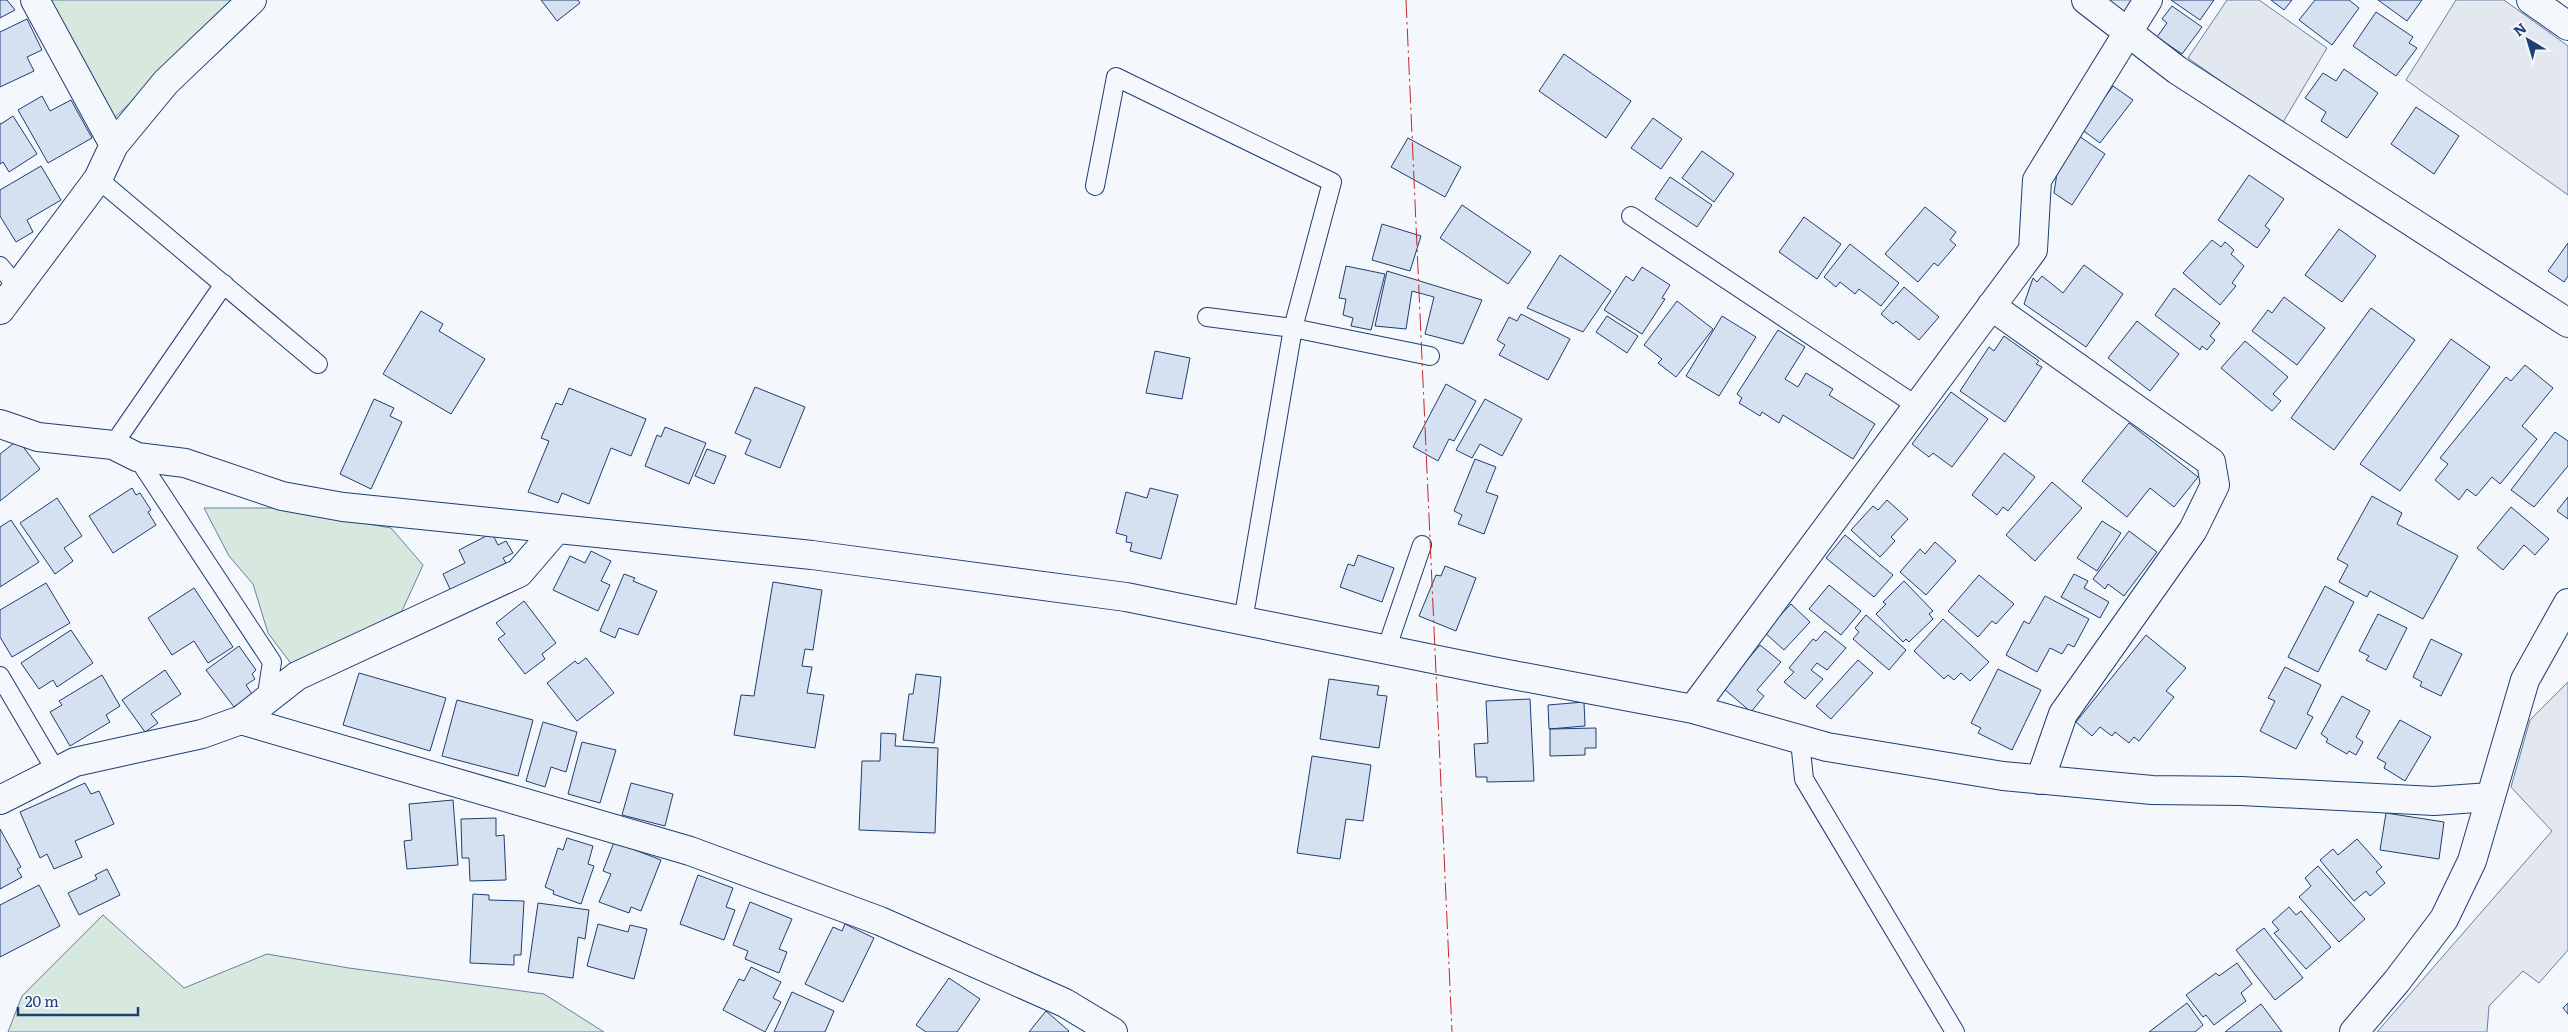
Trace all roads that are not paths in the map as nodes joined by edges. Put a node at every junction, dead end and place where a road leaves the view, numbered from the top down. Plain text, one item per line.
1 (35, 0) edge
2 (252, 0) edge
3 (2086, 0) edge
4 (2148, 0) edge
5 (2531, 0) edge
6 (2568, 26) edge
7 (2128, 34) junction
8 (114, 145) junction
9 (98, 179) junction
10 (1094, 186) dead end
11 (1631, 216) dead end
12 (0, 266) edge
13 (224, 284) junction
14 (18, 288) junction
15 (1991, 306) junction
16 (0, 310) edge
17 (1207, 316) dead end
18 (2568, 323) edge
19 (1293, 328) junction
20 (1430, 356) dead end
21 (318, 364) dead end
22 (1917, 406) junction
23 (1, 426) edge
24 (125, 451) junction
25 (556, 530) junction
26 (1422, 545) dead end
27 (2568, 603) edge
28 (1243, 621) junction
29 (1386, 650) junction
30 (0, 676) edge
31 (266, 700) junction
32 (1693, 709) junction
33 (241, 720) junction
34 (1800, 741) junction
35 (56, 771) junction
36 (2040, 780) junction
37 (2490, 797) junction
38 (0, 800) edge
39 (1113, 1032) edge
40 (1955, 1032) edge
41 (2354, 1032) edge

1 - 8 street
2 - 8 street
3 - 7 street
4 - 7 street
5 - 6 street
7 - 15 street
7 - 18 street
8 - 9 street
9 - 13 lane
9 - 14 street
10 - 19 lane
11 - 22 lane
12 - 14 lane
13 - 21 lane
13 - 24 lane
14 - 16 street
15 - 22 street
15 - 36 street
17 - 19 lane
19 - 20 lane
19 - 28 lane
22 - 32 street
23 - 24 street
24 - 25 street
24 - 31 lane
25 - 28 street
25 - 31 street
26 - 29 lane
27 - 37 street
28 - 29 street
29 - 32 street
30 - 35 lane
31 - 33 street
32 - 34 street
33 - 35 street
33 - 39 street
34 - 36 street
34 - 40 lane
35 - 38 street
36 - 37 street
37 - 41 street

